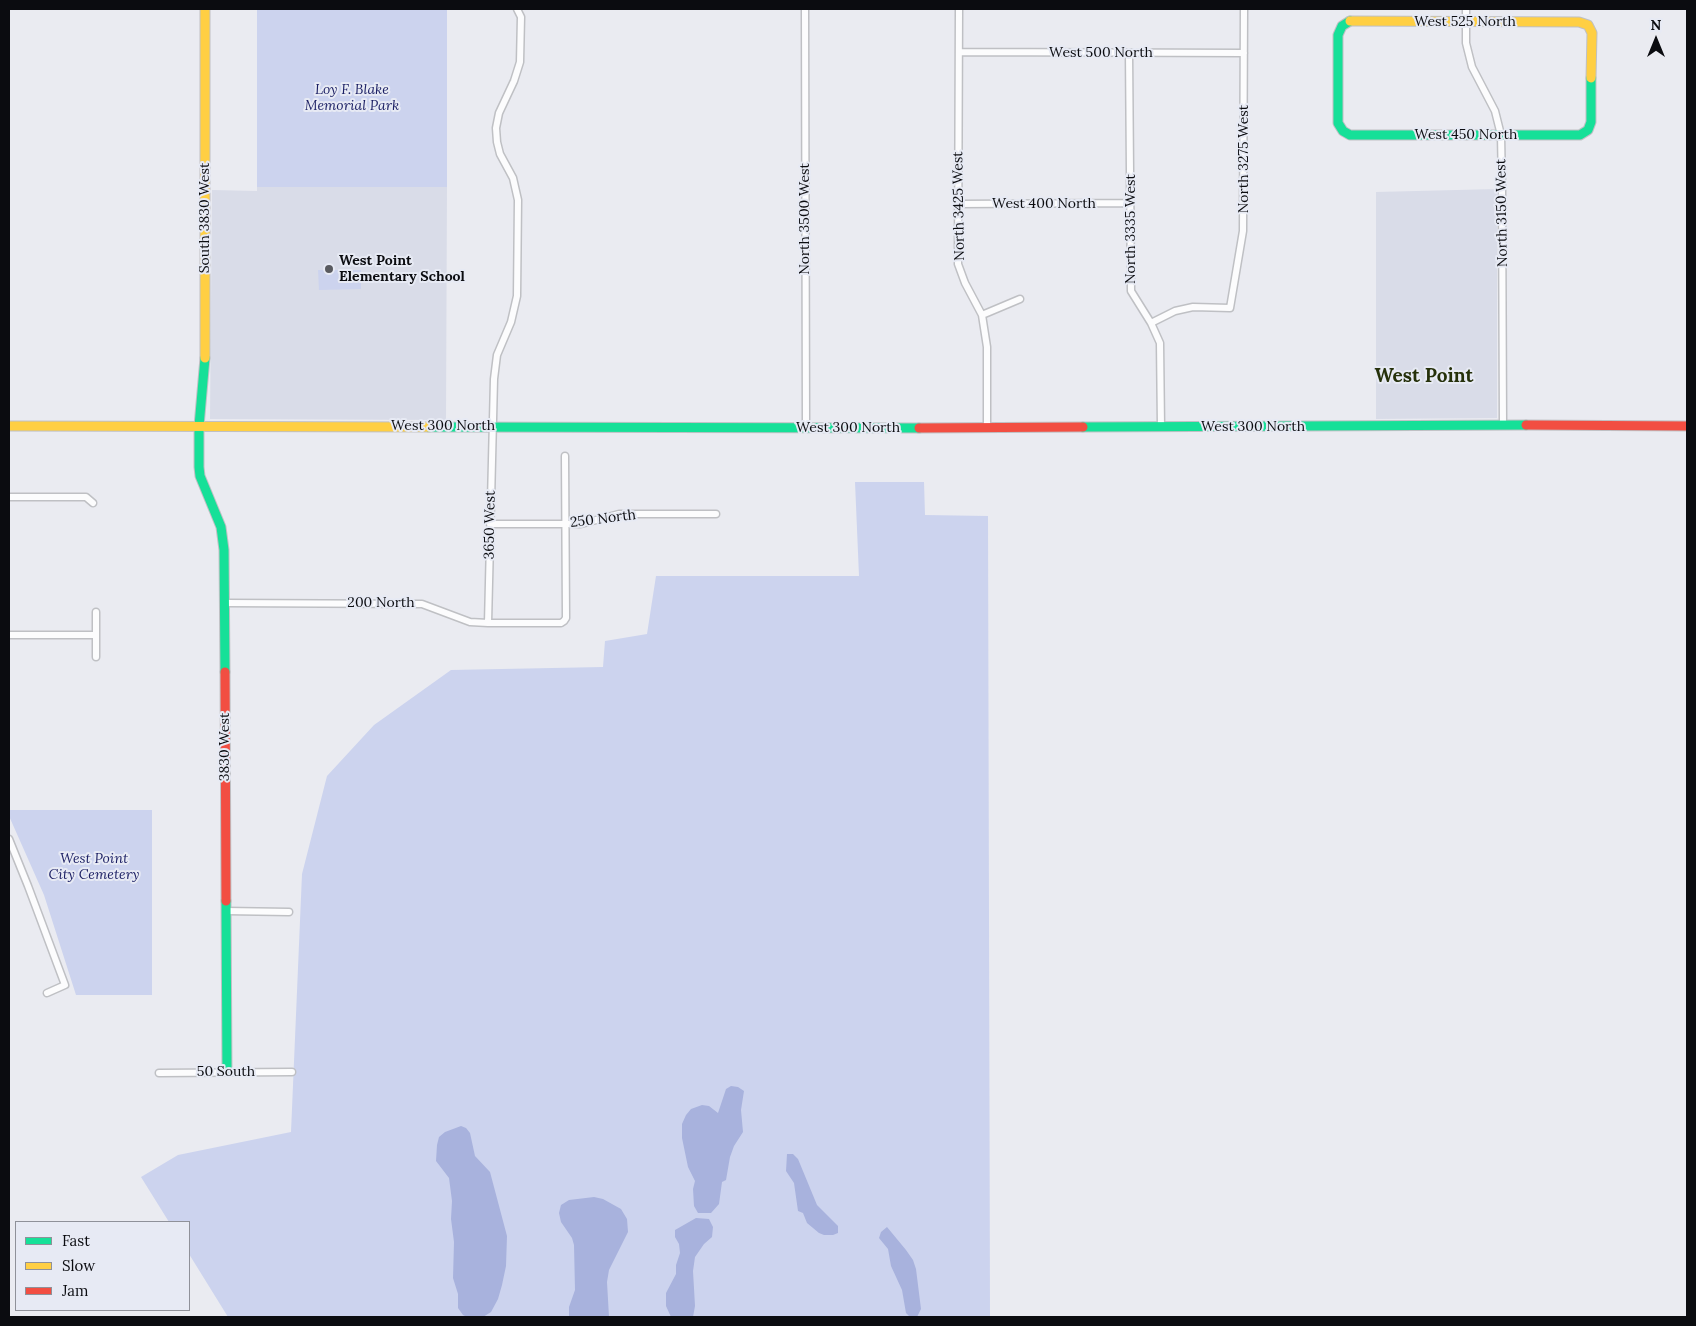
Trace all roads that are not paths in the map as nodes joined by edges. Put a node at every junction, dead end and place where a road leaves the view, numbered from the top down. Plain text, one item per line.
1 (205, 9) edge
2 (518, 9) edge
3 (805, 9) edge
4 (959, 9) edge
5 (1244, 9) edge
6 (1466, 9) edge
7 (1466, 22) junction
8 (959, 52) junction
9 (1129, 53) junction
10 (1244, 53) junction
11 (1588, 130) joint
12 (1343, 132) joint
13 (1501, 135) junction
14 (1130, 203) junction
15 (958, 204) junction
16 (1020, 299) dead end
17 (982, 315) junction
18 (1151, 323) junction
19 (1503, 425) junction
20 (9, 426) edge
21 (199, 426) junction
22 (1687, 426) edge
23 (492, 427) junction
24 (1161, 427) junction
25 (987, 428) junction
26 (806, 429) junction
27 (565, 456) dead end
28 (9, 497) edge
29 (93, 503) dead end
30 (716, 514) dead end
31 (490, 524) junction
32 (566, 524) junction
33 (225, 603) junction
34 (96, 612) dead end
35 (488, 623) junction
36 (9, 635) edge
37 (96, 635) junction
38 (96, 656) dead end
39 (9, 839) edge
40 (226, 911) junction
41 (288, 912) dead end
42 (47, 993) dead end
43 (227, 1071) junction
44 (292, 1072) dead end
45 (159, 1073) dead end

1 - 21 street, South 3830 West
2 - 23 street, 3650 West
3 - 26 street, North 3500 West
4 - 8 street, North 3425 West
5 - 10 street, North 3275 West
6 - 7 street, North 3150 West
7 - 11 street, West 525 North
7 - 12 street, West 525 North
7 - 13 street, North 3150 West
8 - 9 street, West 500 North
8 - 15 street, North 3425 West
9 - 10 street, West 500 North
9 - 14 street, North 3335 West
10 - 18 street, North 3275 West
11 - 13 street, West 450 North
12 - 13 street, West 450 North
13 - 19 street, North 3150 West
14 - 15 street, West 400 North
14 - 18 street, North 3335 West
15 - 17 street, North 3425 West
16 - 17 street
17 - 25 street, North 3425 West
18 - 24 street, North 3335 West
19 - 22 street, West 300 North
19 - 24 street, West 300 North
20 - 21 street, West 300 North
21 - 23 street, West 300 North
21 - 33 street, 3830 West
23 - 26 street, West 300 North
23 - 31 street, 3650 West
24 - 25 street, West 300 North
25 - 26 street, West 300 North
27 - 32 street
28 - 29 street
30 - 32 street, 250 North
31 - 32 street, 250 North
31 - 35 street, 3650 West
32 - 35 street, 200 North
33 - 35 street, 200 North
33 - 40 street, 3830 West
34 - 37 street
36 - 37 street
37 - 38 street
39 - 42 street
40 - 41 street
40 - 43 street, 3830 West
43 - 44 street, 50 South
43 - 45 street, 50 South

